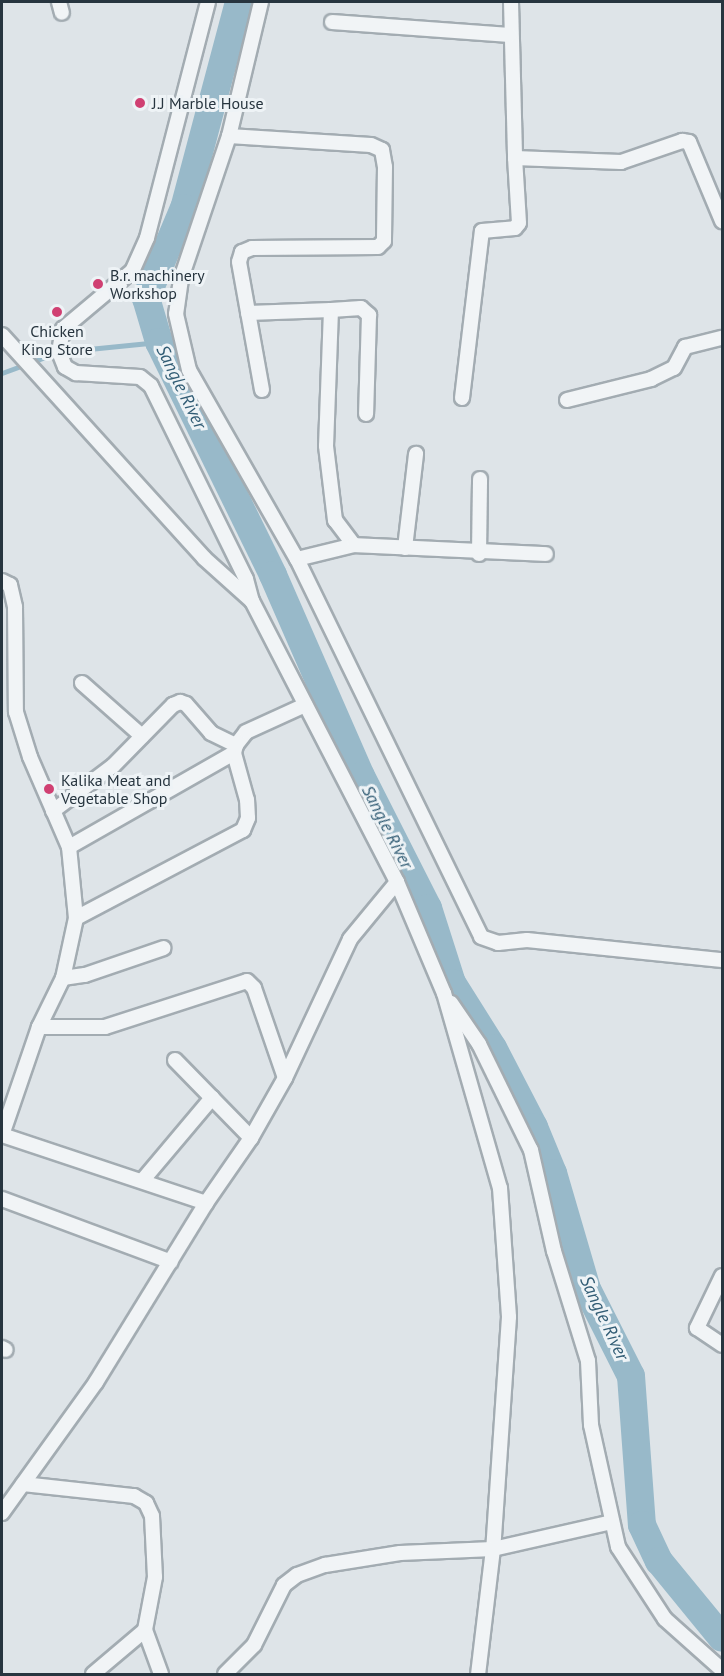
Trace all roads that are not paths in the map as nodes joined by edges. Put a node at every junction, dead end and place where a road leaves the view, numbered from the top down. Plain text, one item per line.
1 (208, 2) edge
2 (261, 2) edge
3 (511, 2) edge
4 (332, 22) dead end
5 (510, 35) junction
6 (229, 136) junction
7 (515, 158) junction
8 (723, 221) edge
9 (331, 310) junction
10 (248, 313) junction
11 (2, 335) edge
12 (723, 338) edge
13 (262, 390) dead end
14 (462, 398) dead end
15 (567, 400) dead end
16 (366, 414) dead end
17 (416, 454) dead end
18 (480, 479) dead end
19 (354, 545) junction
20 (405, 548) junction
21 (479, 554) junction
22 (546, 554) dead end
23 (297, 559) junction
24 (2, 581) edge
25 (252, 601) junction
26 (82, 683) dead end
27 (305, 705) junction
28 (142, 736) junction
29 (235, 749) junction
30 (53, 811) junction
31 (69, 847) junction
32 (397, 882) junction
33 (76, 918) junction
34 (164, 948) dead end
35 (723, 960) edge
36 (63, 978) junction
37 (444, 993) junction
38 (39, 1027) junction
39 (175, 1060) dead end
40 (285, 1078) junction
41 (212, 1098) junction
42 (251, 1138) junction
43 (142, 1181) junction
44 (2, 1199) edge
45 (206, 1203) junction
46 (171, 1262) junction
47 (723, 1276) edge
48 (723, 1344) edge
49 (23, 1484) junction
50 (2, 1513) edge
51 (612, 1522) junction
52 (493, 1549) junction
53 (145, 1630) junction
54 (723, 1670) edge
55 (93, 1674) edge
56 (161, 1674) edge
57 (225, 1674) edge
58 (478, 1674) edge

1 - 25 street
2 - 6 street
3 - 5 street
4 - 5 street
5 - 7 street
6 - 10 street
6 - 23 street
7 - 8 street
7 - 14 street
9 - 10 street
9 - 16 street
9 - 19 street
10 - 13 street
11 - 25 street
12 - 15 street
17 - 20 street
18 - 21 street
19 - 20 street
19 - 23 street
20 - 21 street
21 - 22 street
23 - 35 street
24 - 30 street
25 - 27 street
26 - 28 street
27 - 29 street
27 - 32 street
28 - 29 street
28 - 30 street
29 - 31 street
29 - 33 street
30 - 31 street
31 - 33 street
32 - 37 street
32 - 40 street
33 - 36 street
34 - 36 street
36 - 38 street
37 - 51 street
37 - 52 street
38 - 40 street
38 - 43 street
39 - 41 street
40 - 42 street
41 - 42 street
41 - 43 street
42 - 45 street
43 - 45 street
44 - 46 street
45 - 46 street
46 - 49 street
47 - 48 street
49 - 50 street
49 - 53 street
51 - 52 street
51 - 54 street
52 - 57 street
52 - 58 street
53 - 55 street
53 - 56 street

